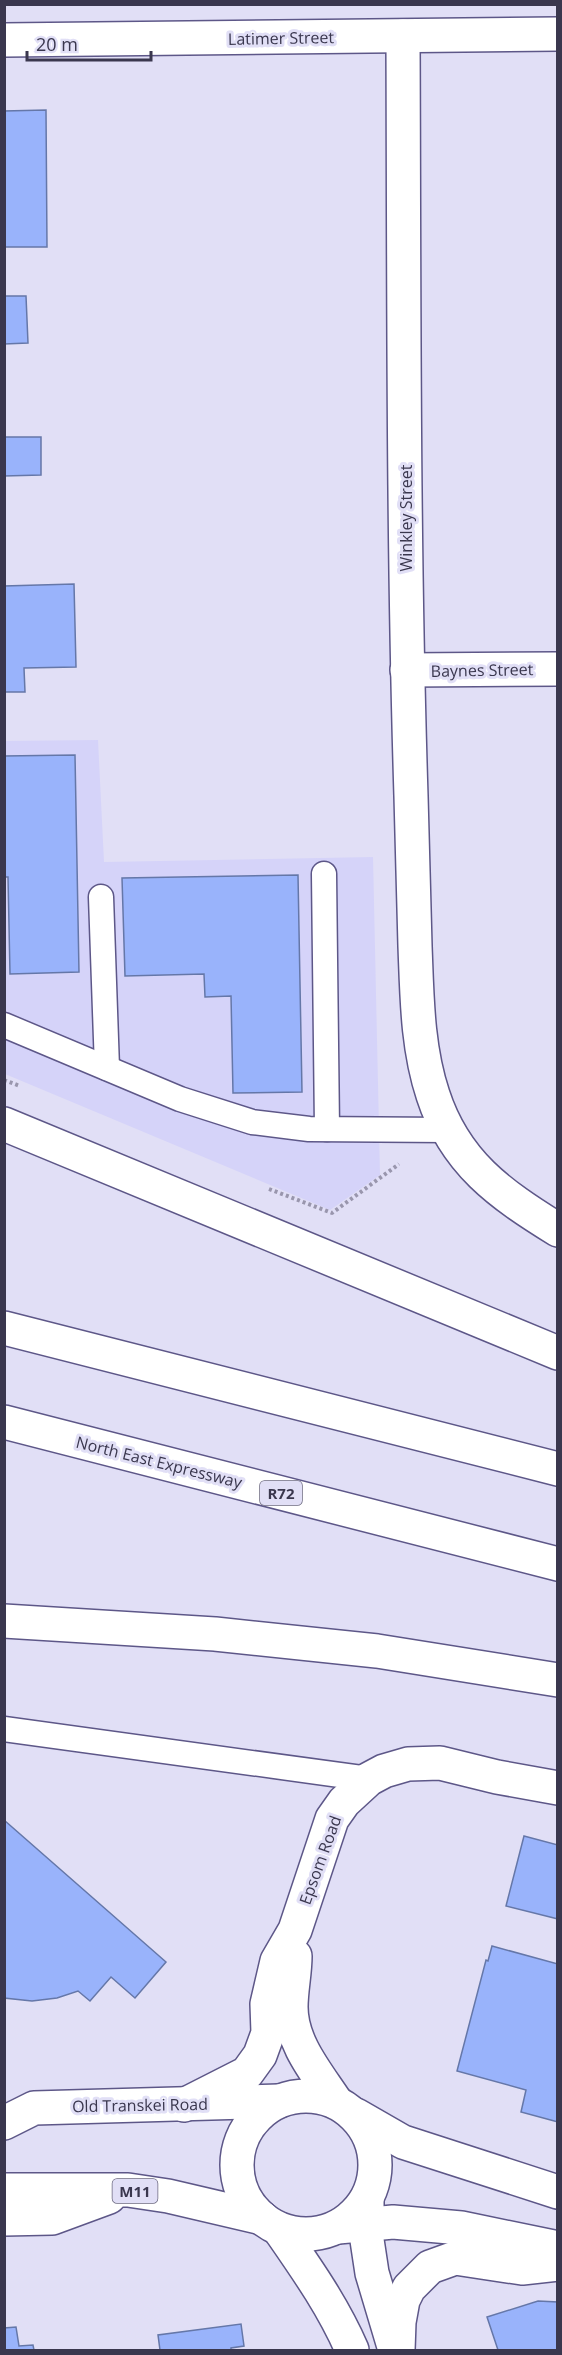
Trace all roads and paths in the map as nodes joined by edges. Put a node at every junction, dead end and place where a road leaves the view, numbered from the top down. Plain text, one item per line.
1 (558, 34) edge
2 (403, 36) junction
3 (4, 40) edge
4 (558, 669) edge
5 (407, 670) junction
6 (324, 874) dead end
7 (101, 897) dead end
8 (4, 1025) edge
9 (106, 1068) junction
10 (4, 1080) edge
11 (27, 1089) dead end
12 (4, 1125) edge
13 (327, 1129) junction
14 (412, 1129) junction
15 (447, 1130) junction
16 (268, 1188) dead end
17 (558, 1230) edge
18 (4, 1328) edge
19 (558, 1353) edge
20 (4, 1422) edge
21 (558, 1469) edge
22 (558, 1564) edge
23 (4, 1621) edge
24 (558, 1680) edge
25 (4, 1730) edge
26 (369, 1779) junction
27 (558, 1788) edge
28 (295, 1930) junction
29 (279, 2101) junction
30 (184, 2104) junction
31 (19, 2107) edge
32 (344, 2107) junction
33 (4, 2123) edge
34 (4, 2190) edge
35 (128, 2190) junction
36 (558, 2192) edge
37 (357, 2217) junction
38 (4, 2219) edge
39 (271, 2224) junction
40 (558, 2248) edge
41 (558, 2264) edge
42 (352, 2350) edge
43 (397, 2350) edge

1 - 2 main road, Latimer Street
2 - 3 main road, Latimer Street
2 - 5 main road, Winkley Street
4 - 5 main road, Baynes Street
5 - 15 main road, Winkley Street
6 - 13 lane
7 - 9 lane
8 - 9 lane
9 - 13 lane
10 - 11 path
12 - 19 main road
13 - 14 lane
14 - 15 lane
14 - 16 path
15 - 17 main road, Winkley Street
18 - 21 main road
20 - 22 main road, North East Expressway / R72
23 - 24 main road
25 - 26 lane
26 - 27 main road, Epsom Road
26 - 28 main road, Epsom Road
28 - 30 main road, Epsom Road
28 - 32 main road, Epsom Road
29 - 30 main road, Old Transkei Road
29 - 32 main road
29 - 39 main road
30 - 31 main road, Old Transkei Road
31 - 33 main road, Old Transkei Road
32 - 36 main road
32 - 37 main road
34 - 35 main road, M11
35 - 38 main road
35 - 39 main road, M11
37 - 39 main road
37 - 40 main road
37 - 43 main road
39 - 42 main road
41 - 43 main road

